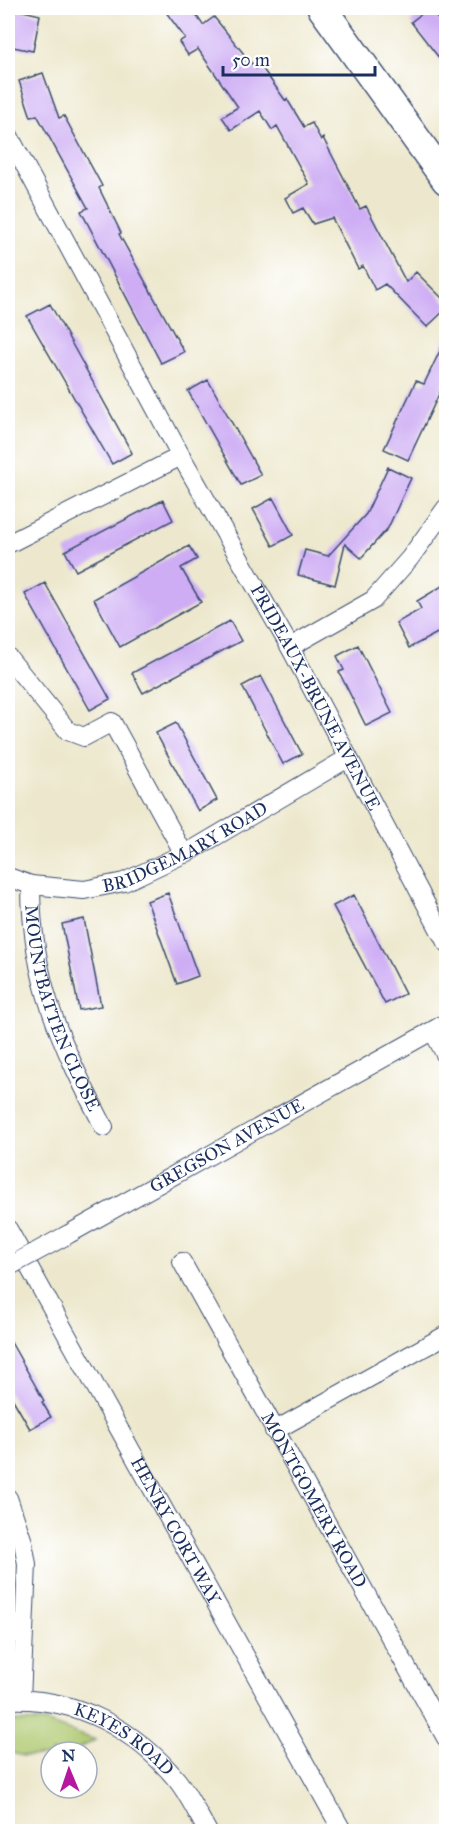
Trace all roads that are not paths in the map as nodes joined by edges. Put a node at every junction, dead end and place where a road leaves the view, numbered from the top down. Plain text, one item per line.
1 (322, 8) edge
2 (8, 134) edge
3 (447, 180) edge
4 (181, 456) junction
5 (446, 512) edge
6 (8, 544) edge
7 (290, 647) junction
8 (8, 657) edge
9 (348, 759) junction
10 (184, 854) junction
11 (8, 877) edge
12 (31, 885) junction
13 (447, 942) edge
14 (440, 1027) edge
15 (447, 1056) edge
16 (104, 1127) dead end
17 (8, 1229) edge
18 (182, 1262) dead end
19 (8, 1268) edge
20 (447, 1335) edge
21 (274, 1431) junction
22 (8, 1498) edge
23 (14, 1699) edge
24 (447, 1738) edge
25 (208, 1832) edge
26 (343, 1832) edge

1 - 3 main road
2 - 4 street, PRIDEAUX-BRUNE AVENUE
4 - 6 street
4 - 7 street, PRIDEAUX-BRUNE AVENUE
5 - 7 street
7 - 9 street, PRIDEAUX-BRUNE AVENUE
8 - 10 street
9 - 10 street, BRIDGEMARY ROAD
9 - 13 street, PRIDEAUX-BRUNE AVENUE
10 - 12 street, BRIDGEMARY ROAD
11 - 12 street, BRIDGEMARY ROAD
12 - 16 street, MOUNTBATTEN CLOSE
14 - 15 street
14 - 19 street, GREGSON AVENUE, bridge
17 - 26 street, HENRY CORT WAY
18 - 21 street, MONTGOMERY ROAD
20 - 21 street
21 - 24 street, MONTGOMERY ROAD
22 - 23 street
23 - 25 street, KEYES ROAD

